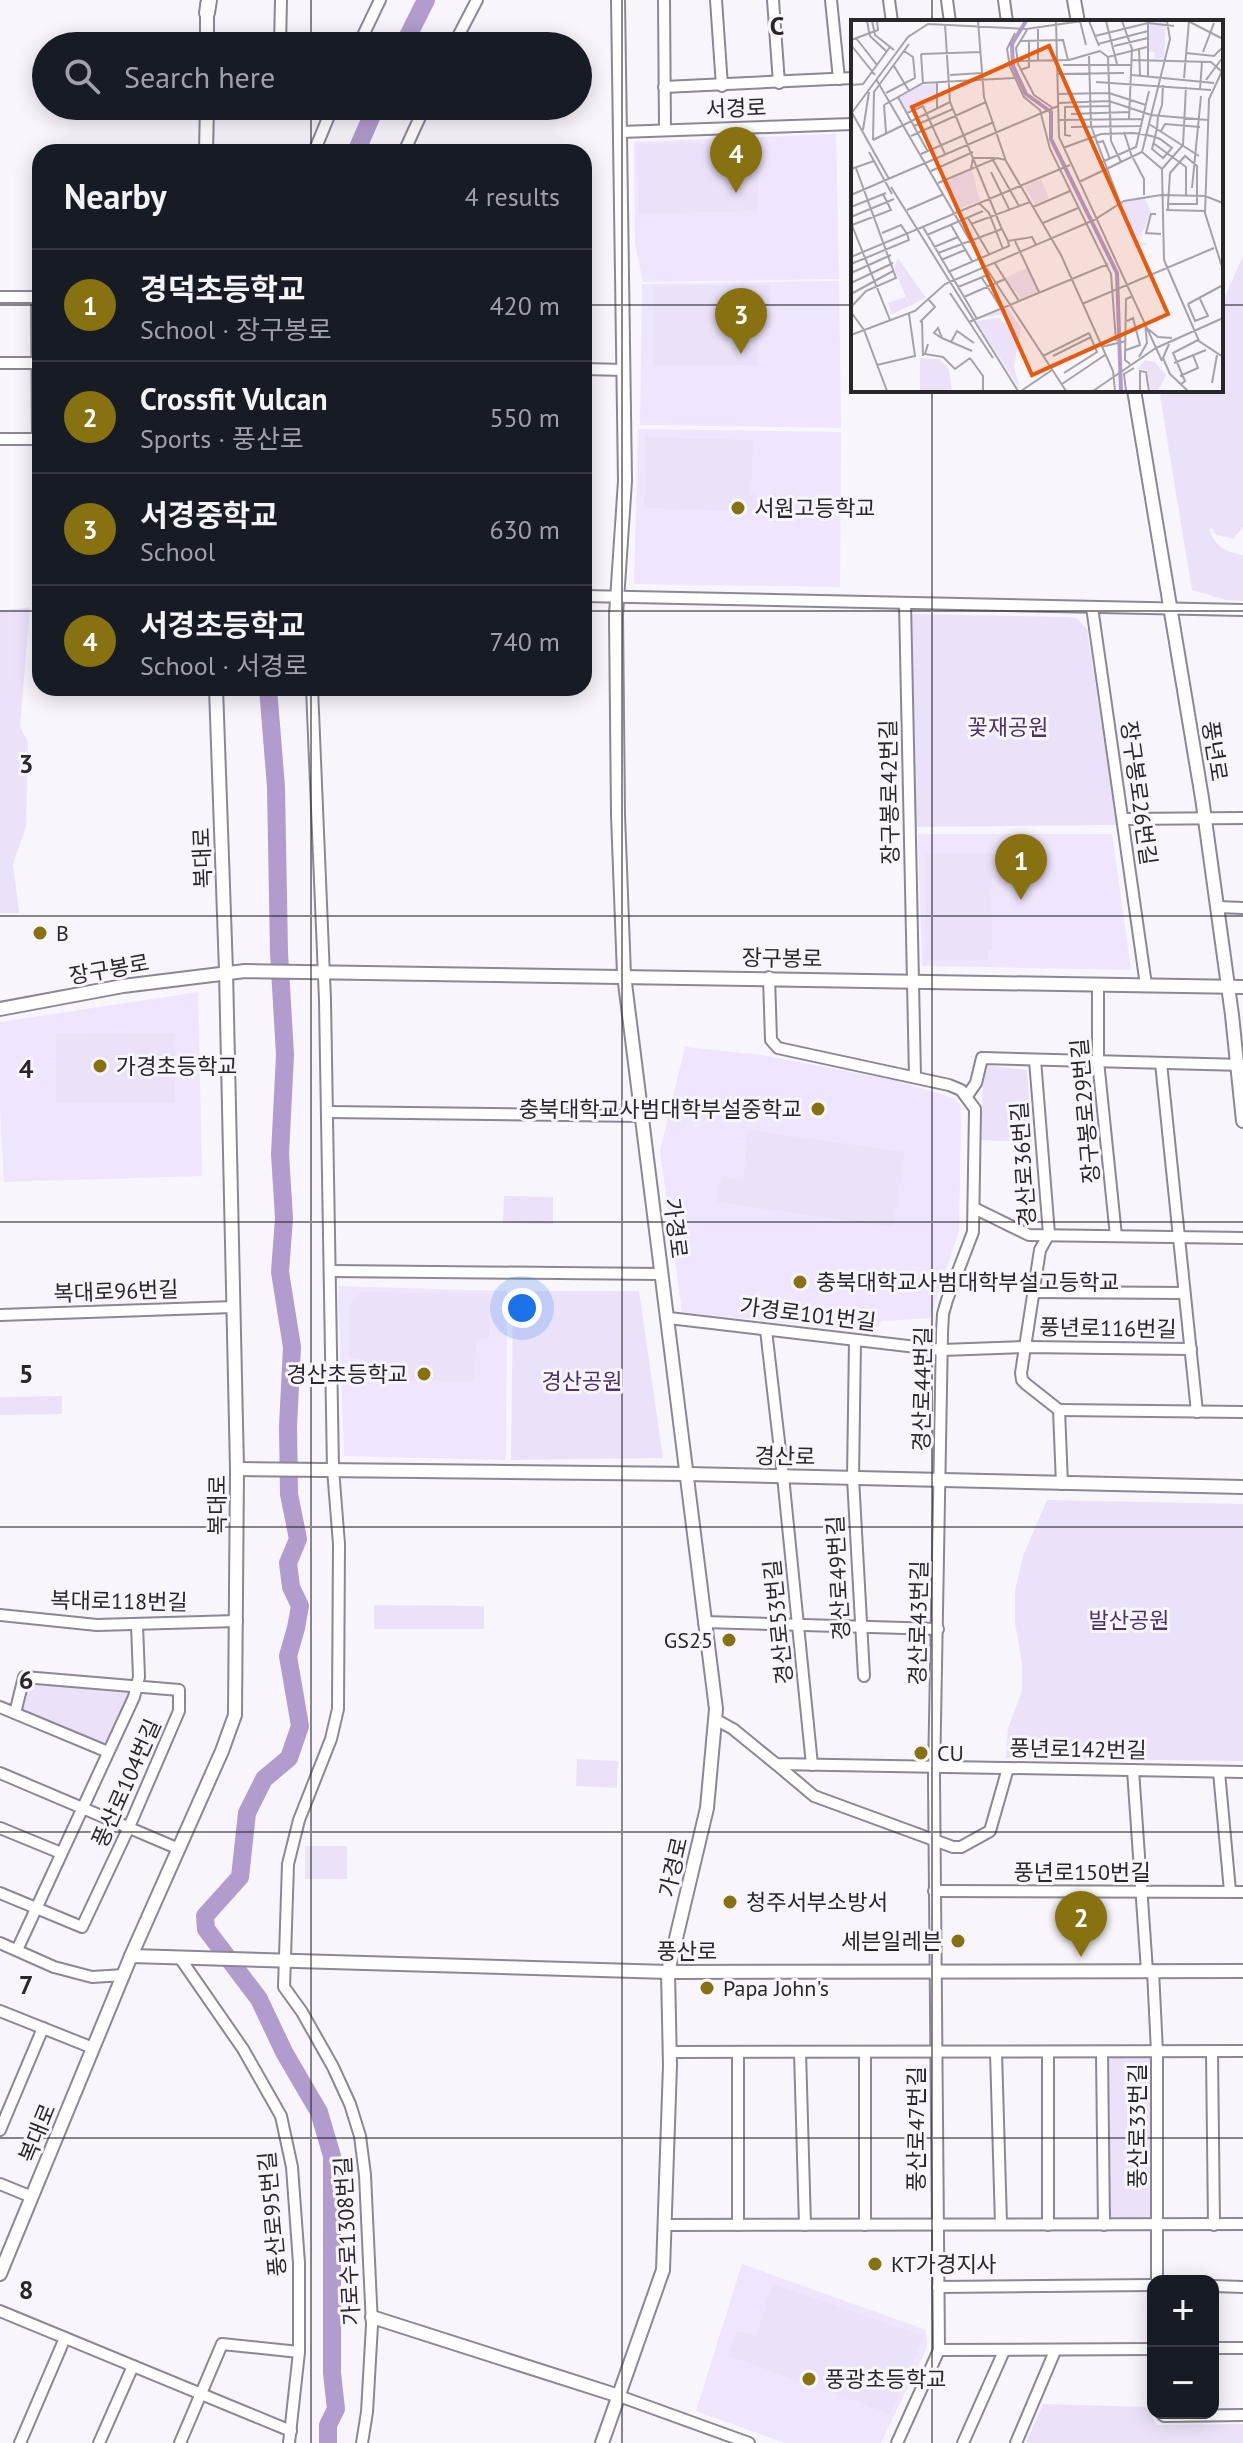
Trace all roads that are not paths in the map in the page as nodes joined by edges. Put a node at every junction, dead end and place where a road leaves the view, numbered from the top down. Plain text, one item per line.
1 (281, 0) edge
2 (380, 0) edge
3 (477, 0) edge
4 (618, 0) edge
5 (664, 0) edge
6 (716, 0) edge
7 (773, 0) edge
8 (831, 0) edge
9 (889, 0) edge
10 (947, 0) edge
11 (1004, 0) edge
12 (1074, 0) edge
13 (208, 3) edge
14 (892, 20) edge
15 (950, 20) edge
16 (1007, 20) edge
17 (1078, 20) edge
18 (207, 32) edge
19 (280, 32) edge
20 (365, 32) edge
21 (460, 32) edge
22 (851, 78) edge
23 (839, 79) junction
24 (779, 83) junction
25 (722, 86) junction
26 (664, 87) junction
27 (207, 120) edge
28 (327, 120) edge
29 (419, 120) edge
30 (851, 124) edge
31 (665, 130) junction
32 (620, 132) junction
33 (206, 144) edge
34 (317, 144) edge
35 (408, 144) edge
36 (0, 297) edge
37 (32, 297) edge
38 (0, 363) edge
39 (32, 363) edge
40 (592, 369) edge
41 (624, 370) junction
42 (1134, 392) edge
43 (0, 439) edge
44 (32, 439) edge
45 (592, 596) edge
46 (617, 597) junction
47 (905, 603) junction
48 (1092, 607) junction
49 (1172, 609) junction
50 (1243, 610) edge
51 (216, 696) edge
52 (312, 696) edge
53 (1204, 817) junction
54 (1243, 818) edge
55 (1123, 819) junction
56 (1218, 907) junction
57 (1243, 908) edge
58 (322, 970) junction
59 (226, 971) junction
60 (624, 975) junction
61 (769, 977) junction
62 (913, 980) junction
63 (1098, 984) junction
64 (1146, 985) junction
65 (1229, 987) junction
66 (1243, 987) edge
67 (0, 1009) edge
68 (1035, 1060) junction
69 (1098, 1061) junction
70 (1161, 1063) junction
71 (1240, 1065) edge
72 (915, 1077) junction
73 (967, 1096) junction
74 (328, 1112) junction
75 (642, 1116) junction
76 (1243, 1121) edge
77 (974, 1208) junction
78 (1049, 1234) junction
79 (1116, 1236) junction
80 (1179, 1237) junction
81 (1243, 1238) edge
82 (331, 1271) junction
83 (661, 1274) junction
84 (1034, 1292) junction
85 (1184, 1293) junction
86 (234, 1307) junction
87 (0, 1315) edge
88 (669, 1318) junction
89 (766, 1330) junction
90 (855, 1340) junction
91 (1025, 1347) junction
92 (1191, 1349) junction
93 (942, 1350) junction
94 (1059, 1410) junction
95 (1197, 1412) junction
96 (1243, 1412) edge
97 (237, 1469) junction
98 (329, 1469) junction
99 (688, 1474) junction
100 (783, 1476) junction
101 (853, 1478) junction
102 (940, 1481) junction
103 (1062, 1484) junction
104 (1243, 1487) edge
105 (0, 1615) edge
106 (237, 1621) junction
107 (704, 1622) junction
108 (798, 1624) junction
109 (137, 1625) junction
110 (861, 1626) junction
111 (938, 1629) junction
112 (864, 1676) dead end
113 (138, 1686) junction
114 (0, 1707) edge
115 (15, 1713) junction
116 (715, 1719) junction
117 (108, 1752) junction
118 (776, 1764) junction
119 (812, 1765) junction
120 (936, 1767) junction
121 (1008, 1768) junction
122 (1133, 1770) junction
123 (1219, 1772) junction
124 (1243, 1772) edge
125 (5, 1775) edge
126 (83, 1808) junction
127 (129, 1827) junction
128 (0, 1828) edge
129 (934, 1840) junction
130 (179, 1849) junction
131 (61, 1853) junction
132 (934, 1891) junction
133 (1230, 1891) junction
134 (1142, 1892) junction
135 (1243, 1892) edge
136 (0, 1893) edge
137 (36, 1908) junction
138 (0, 1943) edge
139 (17, 1950) junction
140 (131, 1956) junction
141 (186, 1958) junction
142 (284, 1960) junction
143 (935, 1971) junction
144 (1150, 1971) junction
145 (1243, 1971) edge
146 (668, 1972) junction
147 (124, 1975) junction
148 (0, 2011) edge
149 (43, 2028) junction
150 (93, 2048) junction
151 (1243, 2051) edge
152 (670, 2052) junction
153 (738, 2052) junction
154 (800, 2052) junction
155 (865, 2052) junction
156 (996, 2052) junction
157 (1048, 2052) junction
158 (1102, 2052) junction
159 (1157, 2052) junction
160 (1212, 2052) junction
161 (936, 2053) junction
162 (0, 2130) edge
163 (0, 2184) edge
164 (32, 2197) junction
165 (1001, 2224) junction
166 (1243, 2224) edge
167 (666, 2225) junction
168 (738, 2225) junction
169 (805, 2225) junction
170 (865, 2225) junction
171 (937, 2225) junction
172 (1048, 2225) junction
173 (1104, 2225) junction
174 (1157, 2225) junction
175 (1214, 2225) junction
176 (0, 2274) edge
177 (1155, 2275) edge
178 (1147, 2283) edge
179 (938, 2287) junction
180 (0, 2311) edge
181 (372, 2317) junction
182 (65, 2338) junction
183 (1219, 2348) edge
184 (1243, 2348) edge
185 (1147, 2349) edge
186 (939, 2350) junction
187 (1004, 2351) junction
188 (1055, 2351) junction
189 (299, 2352) junction
190 (133, 2366) junction
191 (200, 2394) junction
192 (619, 2396) junction
193 (1219, 2415) edge
194 (1243, 2415) edge
195 (290, 2437) edge
196 (1017, 2440) edge
197 (20, 2443) edge
198 (99, 2443) edge
199 (180, 2443) edge
200 (362, 2443) edge
201 (602, 2443) edge
202 (749, 2443) edge
203 (897, 2443) edge
204 (963, 2443) edge

1 - 19 street
2 - 20 street
3 - 21 street
4 - 32 street, 가경로
5 - 26 street
6 - 25 street
7 - 24 street
8 - 23 street
9 - 14 street
10 - 15 street
11 - 16 street
12 - 17 street
13 - 18 street
22 - 23 street
23 - 24 street
24 - 25 street
25 - 26 street
26 - 31 street
27 - 33 street
28 - 34 street
29 - 35 street
30 - 31 street, 서경로
31 - 32 street, 서경로
32 - 41 street, 가경로
36 - 37 street
38 - 39 street
40 - 41 street
41 - 46 street, 가경로
42 - 49 street, 풍년로
43 - 44 street
45 - 46 street
46 - 47 street
46 - 60 street, 가경로
47 - 48 street
47 - 62 street, 장구봉로42번길
48 - 49 street
48 - 55 street, 장구봉로26번길
49 - 50 street
49 - 53 street, 풍년로
51 - 59 street, 복대로
52 - 58 street, 가로수로1308번길
53 - 54 street
53 - 55 street
53 - 56 street, 풍년로
55 - 64 street, 장구봉로26번길
56 - 57 street
56 - 65 street, 풍년로
58 - 59 street, 장구봉로
58 - 60 street, 장구봉로
58 - 74 street, 가로수로1308번길
59 - 67 street, 장구봉로
59 - 86 street, 복대로
60 - 61 street, 장구봉로
60 - 75 street, 가경로
61 - 62 street, 장구봉로
61 - 72 street
62 - 63 street, 장구봉로
62 - 72 street, 장구봉로42번길
63 - 64 street, 장구봉로
63 - 69 street, 장구봉로29번길
64 - 65 street, 장구봉로
65 - 66 street, 장구봉로
65 - 71 street, 풍년로
68 - 69 street
68 - 73 street
68 - 78 street, 경산로36번길
69 - 70 street
69 - 79 street, 장구봉로29번길
70 - 71 street
70 - 80 street
71 - 76 street, 풍년로
72 - 73 street
73 - 77 street, 경산로44번길
74 - 75 street
74 - 82 street, 가로수로1308번길
75 - 83 street, 가경로
77 - 78 street
77 - 93 street, 경산로44번길
78 - 79 street
78 - 84 street, 경산로36번길
79 - 80 street
80 - 81 street
80 - 85 street
82 - 83 street
82 - 98 street, 가로수로1308번길
83 - 88 street, 가경로
84 - 85 street
84 - 91 street, 경산로36번길
85 - 92 street
86 - 87 street, 복대로96번길
86 - 97 street, 복대로
88 - 89 street, 가경로101번길
88 - 99 street, 가경로
89 - 90 street, 가경로101번길
89 - 100 street, 경산로53번길
90 - 93 street, 가경로101번길
90 - 101 street, 경산로49번길
91 - 92 street, 풍년로116번길
91 - 93 street, 가경로101번길
91 - 94 street, 경산로36번길
92 - 95 street
93 - 102 street, 경산로44번길
94 - 95 street
94 - 103 street
95 - 96 street
97 - 98 street, 경산로
97 - 106 street, 복대로
98 - 99 street, 경산로
98 - 142 street, 가로수로1308번길
99 - 100 street, 경산로
99 - 107 street, 가경로
100 - 101 street, 경산로
100 - 108 street, 경산로53번길
101 - 102 street, 경산로
101 - 110 street, 경산로49번길
102 - 103 street, 경산로
102 - 111 street, 경산로43번길
103 - 104 street, 경산로
105 - 109 street, 복대로118번길
106 - 109 street, 복대로118번길
106 - 130 street, 복대로
107 - 108 street
107 - 116 street, 가경로
108 - 110 street
108 - 119 street, 경산로53번길
109 - 113 street
110 - 111 street
110 - 112 street, 경산로49번길
111 - 120 street, 경산로43번길
113 - 115 street
113 - 117 street
113 - 127 street, 풍산로104번길
114 - 115 street
115 - 117 street
116 - 118 street
116 - 146 street, 가경로
117 - 126 street
118 - 119 street, 풍년로142번길
118 - 129 street
119 - 120 street, 풍년로142번길
120 - 121 street, 풍년로142번길
120 - 129 street, 경산로43번길
121 - 122 street, 풍년로142번길
121 - 129 street
122 - 123 street, 풍년로142번길
122 - 134 street, 풍산로33번길
123 - 124 street, 풍년로142번길
123 - 133 street
125 - 126 street
126 - 127 street
126 - 131 street
127 - 130 street
127 - 137 street, 풍산로104번길
128 - 131 street
129 - 132 street, 경산로43번길
130 - 140 street, 복대로
131 - 137 street
132 - 134 street, 풍년로150번길
132 - 143 street, 풍산로47번길
133 - 134 street, 풍년로150번길
133 - 135 street, 풍년로150번길
134 - 144 street, 풍산로33번길
136 - 137 street
137 - 139 street
138 - 139 street
139 - 147 street
140 - 141 street, 풍산로
140 - 147 street, 복대로
141 - 142 street, 풍산로
141 - 189 street, 풍산로95번길
142 - 146 street, 풍산로
142 - 181 street, 가로수로1308번길
143 - 144 street, 풍산로
143 - 146 street, 풍산로
143 - 161 street, 풍산로47번길
144 - 145 street, 풍산로
144 - 159 street, 풍산로33번길
146 - 152 street, 가경로
147 - 150 street, 복대로
148 - 149 street
149 - 150 street
149 - 162 street
150 - 164 street, 복대로
151 - 160 street
152 - 153 street
152 - 167 street, 가경로
153 - 154 street
153 - 168 street
154 - 155 street
154 - 169 street
155 - 161 street
155 - 170 street
156 - 157 street
156 - 161 street
156 - 165 street
157 - 158 street
157 - 172 street
158 - 159 street
158 - 173 street
159 - 160 street
159 - 174 street, 풍산로33번길
160 - 175 street
161 - 171 street, 풍산로47번길
163 - 164 street
164 - 176 street, 복대로
165 - 171 street
165 - 172 street
166 - 175 street
167 - 168 street
167 - 192 street, 가경로
168 - 169 street
169 - 170 street
170 - 171 street
171 - 179 street, 풍산로47번길
172 - 173 street
173 - 174 street
174 - 175 street
174 - 177 street, 풍산로33번길
178 - 179 street, 풍산로33번길
179 - 186 street, 풍산로47번길
180 - 182 street
181 - 192 street
181 - 200 street, 가로수로1308번길
182 - 190 street
182 - 197 street
183 - 184 street
185 - 188 street
186 - 187 street
186 - 203 street, 풍산로47번길
187 - 188 street
187 - 204 street
188 - 196 street
189 - 191 street
189 - 195 street, 풍산로95번길
190 - 191 street
190 - 198 street
191 - 195 street
191 - 199 street
192 - 201 street, 가경로
192 - 202 street
193 - 194 street

